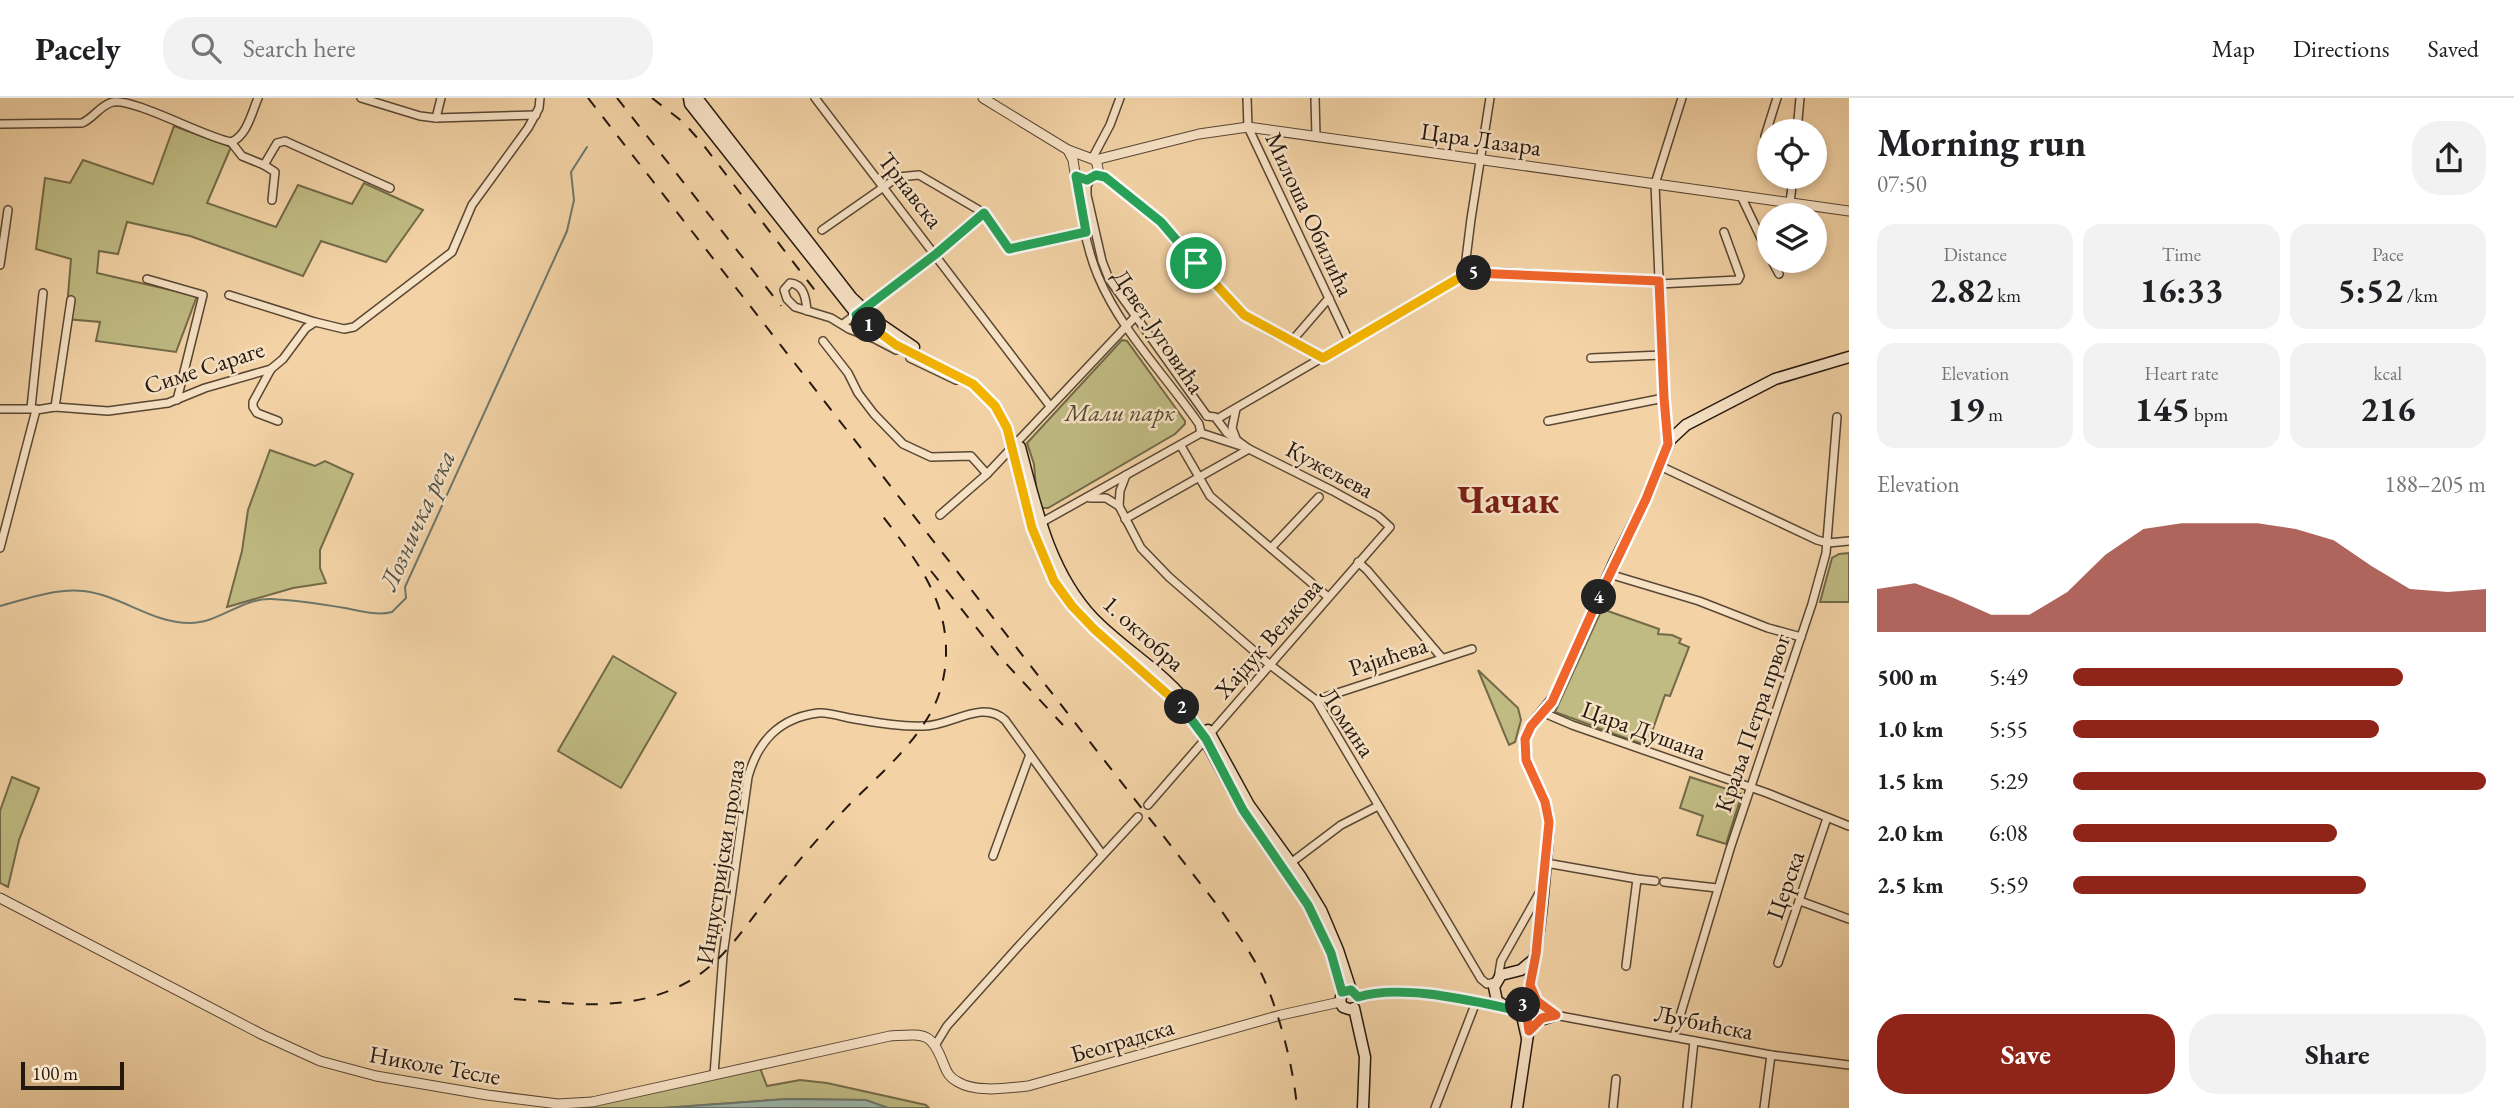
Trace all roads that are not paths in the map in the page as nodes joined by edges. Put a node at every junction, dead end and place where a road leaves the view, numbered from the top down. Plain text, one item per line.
1 (258, 98) edge
2 (361, 98) edge
3 (441, 98) edge
4 (540, 98) edge
5 (690, 98) edge
6 (697, 98) edge
7 (816, 98) edge
8 (983, 98) edge
9 (1120, 98) edge
10 (1247, 98) edge
11 (1315, 98) edge
12 (1490, 98) edge
13 (1682, 98) edge
14 (1777, 98) edge
15 (1800, 98) edge
16 (536, 115) junction
17 (436, 118) junction
18 (1770, 119) edge
19 (1798, 119) edge
20 (0, 124) edge
21 (1248, 127) junction
22 (1316, 136) junction
23 (231, 142) junction
24 (1068, 150) junction
25 (1091, 158) junction
26 (1480, 158) junction
27 (264, 165) junction
28 (1074, 165) junction
29 (1076, 176) junction
30 (1093, 177) junction
31 (1655, 184) junction
32 (884, 187) junction
33 (390, 188) dead end
34 (1741, 196) junction
35 (272, 200) dead end
36 (1784, 203) edge
37 (1827, 208) edge
38 (8, 210) dead end
39 (1849, 211) edge
40 (984, 213) junction
41 (822, 229) dead end
42 (1757, 229) edge
43 (1086, 232) junction
44 (1724, 232) dead end
45 (936, 254) junction
46 (0, 265) edge
47 (1464, 275) junction
48 (148, 279) dead end
49 (1659, 282) junction
50 (43, 293) dead end
51 (229, 295) dead end
52 (1329, 299) junction
53 (71, 300) dead end
54 (807, 310) dead end
55 (860, 313) junction
56 (1135, 317) junction
57 (315, 322) junction
58 (843, 324) junction
59 (1126, 325) junction
60 (823, 341) dead end
61 (1291, 342) junction
62 (1350, 343) junction
63 (1662, 355) junction
64 (1849, 357) edge
65 (1323, 358) junction
66 (1591, 358) dead end
67 (271, 369) junction
68 (1664, 398) junction
69 (177, 400) junction
70 (1050, 406) junction
71 (55, 407) junction
72 (0, 409) edge
73 (34, 409) junction
74 (1236, 409) junction
75 (1192, 414) junction
76 (1207, 416) junction
77 (1837, 417) dead end
78 (278, 421) dead end
79 (1548, 421) dead end
80 (1219, 423) junction
81 (1200, 429) junction
82 (1211, 437) junction
83 (1191, 439) junction
84 (1238, 441) junction
85 (1668, 444) junction
86 (1013, 446) junction
87 (1181, 446) junction
88 (1249, 449) junction
89 (1660, 466) junction
90 (987, 474) junction
91 (1126, 475) junction
92 (1199, 477) junction
93 (1320, 497) dead end
94 (1082, 500) junction
95 (1119, 506) junction
96 (940, 515) dead end
97 (1125, 519) junction
98 (1036, 526) junction
99 (1390, 527) joint
100 (1849, 541) edge
101 (1828, 543) junction
102 (0, 548) edge
103 (1271, 548) junction
104 (1358, 562) junction
105 (1609, 575) junction
106 (1328, 597) junction
107 (1801, 637) junction
108 (1472, 649) dead end
109 (1442, 658) junction
110 (1269, 664) junction
111 (1316, 700) junction
112 (1544, 713) junction
113 (1208, 737) junction
114 (1196, 750) junction
115 (1212, 753) junction
116 (1029, 757) junction
117 (1752, 788) junction
118 (1148, 805) dead end
119 (1378, 806) junction
120 (1138, 817) dead end
121 (1827, 818) junction
122 (1849, 826) edge
123 (1102, 854) junction
124 (993, 856) dead end
125 (1546, 863) junction
126 (1287, 866) junction
127 (1637, 879) junction
128 (1543, 886) junction
129 (1717, 888) junction
130 (0, 898) edge
131 (1800, 901) junction
132 (1849, 919) edge
133 (1536, 954) junction
134 (1778, 963) dead end
135 (1626, 966) dead end
136 (1514, 972) junction
137 (1495, 984) junction
138 (1528, 995) junction
139 (1349, 1000) junction
140 (1476, 1002) junction
141 (1508, 1008) junction
142 (1554, 1014) junction
143 (1528, 1034) junction
144 (1674, 1036) junction
145 (1694, 1041) junction
146 (936, 1044) junction
147 (1772, 1055) junction
148 (1849, 1065) edge
149 (714, 1075) junction
150 (1616, 1079) dead end
151 (1356, 1108) edge
152 (1363, 1108) edge
153 (1435, 1108) edge
154 (1517, 1108) edge
155 (1613, 1108) edge
156 (1687, 1108) edge
157 (1764, 1108) edge

1 - 23 street
2 - 17 street
3 - 17 street
4 - 16 street
5 - 55 main road
6 - 55 main road
7 - 32 street, Трнавска
8 - 24 street
9 - 25 street
10 - 21 street, Милоша Обилића
11 - 22 street
12 - 26 street
13 - 31 street
14 - 18 street
15 - 19 street
16 - 17 street
16 - 57 street
20 - 23 street
21 - 22 street, Цара Лазара
21 - 25 street, Цара Лазара
21 - 52 street, Милоша Обилића
22 - 26 street, Цара Лазара
23 - 27 street
24 - 25 street
24 - 28 street
25 - 28 street
25 - 30 street
26 - 31 street, Цара Лазара
26 - 47 street
27 - 33 street
27 - 35 street
28 - 29 street
29 - 30 street
29 - 43 street, Девет Југовића
30 - 56 street, Девет Југовића
30 - 61 street
31 - 34 street, Цара Лазара
31 - 49 street
32 - 40 street
32 - 41 street
32 - 45 street, Трнавска
34 - 36 street, Цара Лазара
34 - 42 street
37 - 39 street, Цара Лазара
38 - 46 street
40 - 43 street
40 - 45 street
43 - 59 street, Девет Југовића
44 - 49 street
45 - 55 street
45 - 70 street, Трнавска
47 - 49 street
47 - 62 street
48 - 69 street
49 - 63 street
50 - 73 street
51 - 57 street
52 - 61 street
52 - 62 street, Милоша Обилића
53 - 71 street
54 - 58 street
55 - 58 street
55 - 86 main road, 1. октобра
56 - 59 street
56 - 76 street, Девет Југовића
57 - 67 street, Симе Сараге
58 - 86 street
59 - 70 street
59 - 75 street, Девет Југовића
60 - 90 street
61 - 65 street
62 - 65 street
63 - 66 street
63 - 68 street
64 - 85 main road
65 - 74 street
67 - 69 street, Симе Сараге
67 - 78 street
68 - 79 street
68 - 85 street
69 - 71 street, Симе Сараге
70 - 86 street
71 - 73 street, Симе Сараге
72 - 73 street, Симе Сараге
73 - 102 street
74 - 80 street
74 - 84 street
75 - 81 street, Девет Југовића
75 - 83 street
76 - 80 street
76 - 81 street
77 - 101 street, Краља Петра првог
80 - 82 street
80 - 84 street, Кужељева
81 - 82 street, Кужељева
81 - 83 street
82 - 88 street, Кужељева
83 - 87 street
84 - 88 street, Кужељева
85 - 89 main road
86 - 90 street
86 - 98 main road, 1. октобра
87 - 91 street
87 - 92 street
88 - 92 street
88 - 99 street, Кужељева
89 - 101 street
89 - 105 main road
90 - 96 street
91 - 94 street
91 - 95 street
92 - 97 street
92 - 103 street
93 - 103 street
94 - 95 street
94 - 98 street
95 - 97 street, Ломина
97 - 110 street, Ломина
98 - 113 main road, 1. октобра
99 - 104 street, Хајдук Вељкова
100 - 101 street
101 - 107 street, Краља Петра првог
103 - 106 street
104 - 106 street, Хајдук Вељкова
104 - 109 street
105 - 107 street
105 - 112 main road
106 - 110 street, Хајдук Вељкова
107 - 117 street, Краља Петра првог
108 - 109 street, Рајићева
109 - 111 street, Рајићева
110 - 111 street, Ломина
110 - 113 street, Хајдук Вељкова
111 - 119 street, Ломина
112 - 117 street, Цара Душана
112 - 125 main road
113 - 114 street, Хајдук Вељкова
113 - 115 main road, 1. октобра
113 - 126 main road, 1. октобра
114 - 115 street
114 - 118 street, Хајдук Вељкова
115 - 126 main road, 1. октобра
116 - 123 street, Индустријски пролаз
116 - 124 street
116 - 149 street, Индустријски пролаз
117 - 121 street, Цара Душана
117 - 129 street, Краља Петра првог
119 - 126 street
119 - 137 street, Ломина
120 - 123 street
121 - 122 street, Цара Душана
121 - 131 street, Церска
123 - 146 street
125 - 127 street
125 - 128 main road
126 - 139 main road, 1. октобра
127 - 129 street
127 - 135 street
128 - 133 main road
128 - 137 street
129 - 144 street, Краља Петра првог
130 - 149 street, Николе Тесле
131 - 132 street
131 - 134 street, Церска
133 - 136 main road
133 - 138 main road
136 - 137 main road
136 - 138 main road
137 - 140 street
137 - 141 main road
138 - 141 main road
138 - 142 street, Љубићска
138 - 143 main road
139 - 140 street
139 - 146 street, Београдска
139 - 151 main road
139 - 152 main road
140 - 141 street
140 - 153 street
141 - 143 main road
142 - 143 main road
142 - 144 street, Љубићска
143 - 154 main road
144 - 145 street, Љубићска
145 - 147 street, Љубићска
145 - 156 street
146 - 149 street, Николе Тесле
147 - 148 street, Љубићска
147 - 157 street
150 - 155 street

